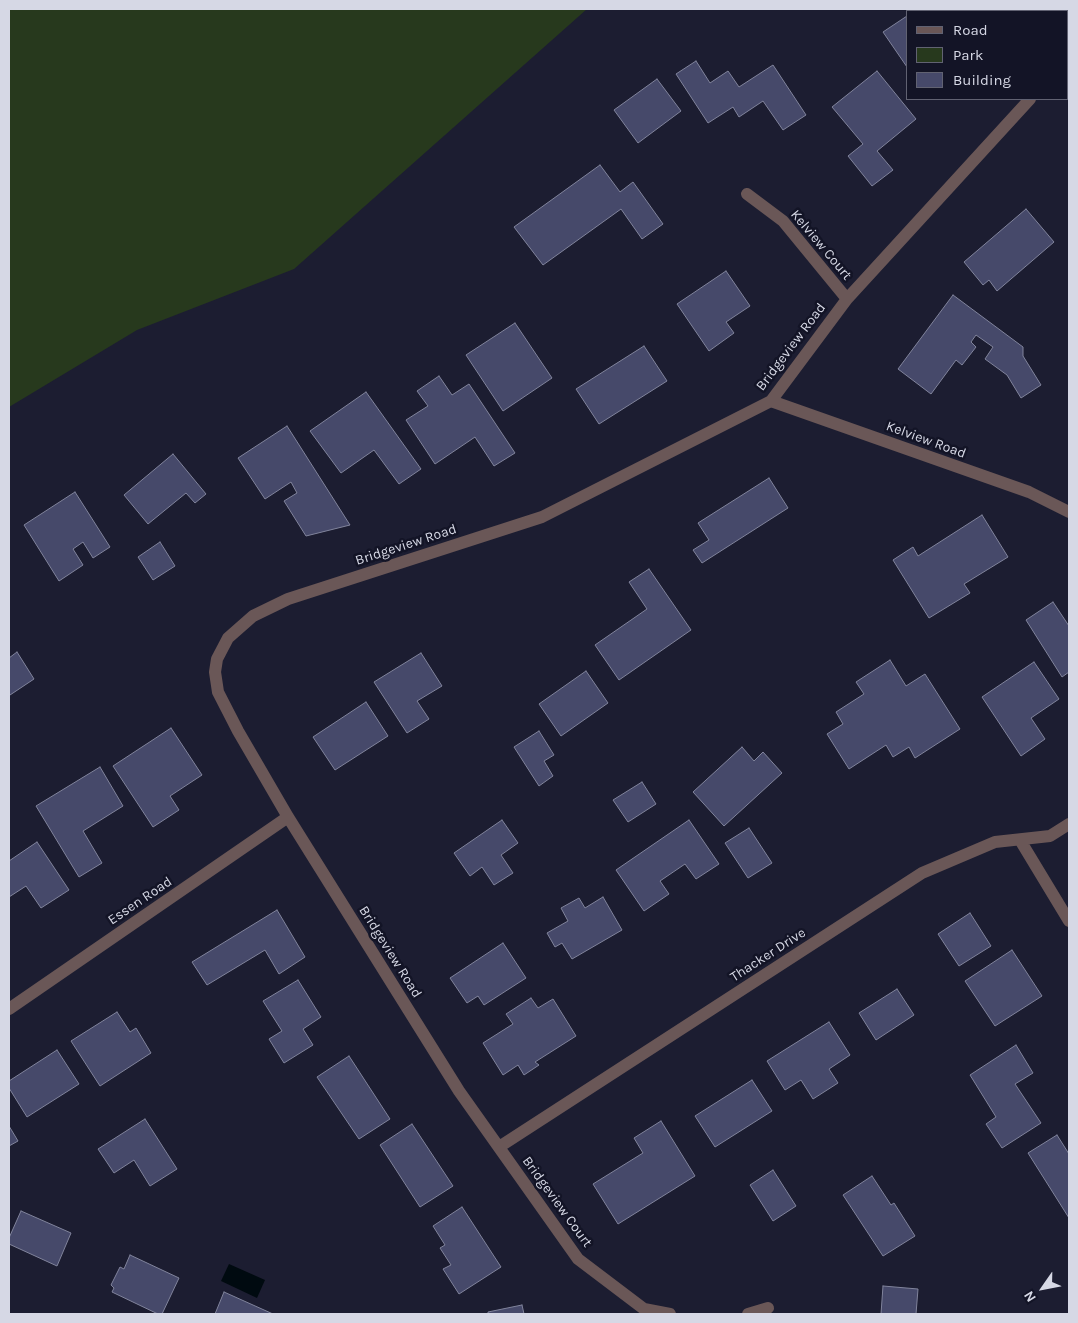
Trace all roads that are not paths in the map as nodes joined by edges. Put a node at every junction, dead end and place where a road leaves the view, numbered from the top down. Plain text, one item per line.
1 (1029, 100) edge
2 (747, 194) dead end
3 (847, 299) junction
4 (771, 401) junction
5 (1069, 512) edge
6 (288, 817) junction
7 (1069, 824) edge
8 (1020, 840) junction
9 (1069, 921) edge
10 (9, 1009) edge
11 (499, 1148) junction
12 (768, 1308) dead end
13 (670, 1314) edge
14 (748, 1314) edge

1 - 3 street, Bridgeview Road
2 - 3 street, Kelview Court
3 - 4 street, Bridgeview Road
4 - 5 street, Kelview Road
4 - 6 street, Bridgeview Road
6 - 10 street, Essen Road
6 - 11 street, Bridgeview Road
7 - 8 street, Thacker Drive
8 - 9 street
8 - 11 street, Thacker Drive
11 - 13 street, Bridgeview Court
12 - 14 street

